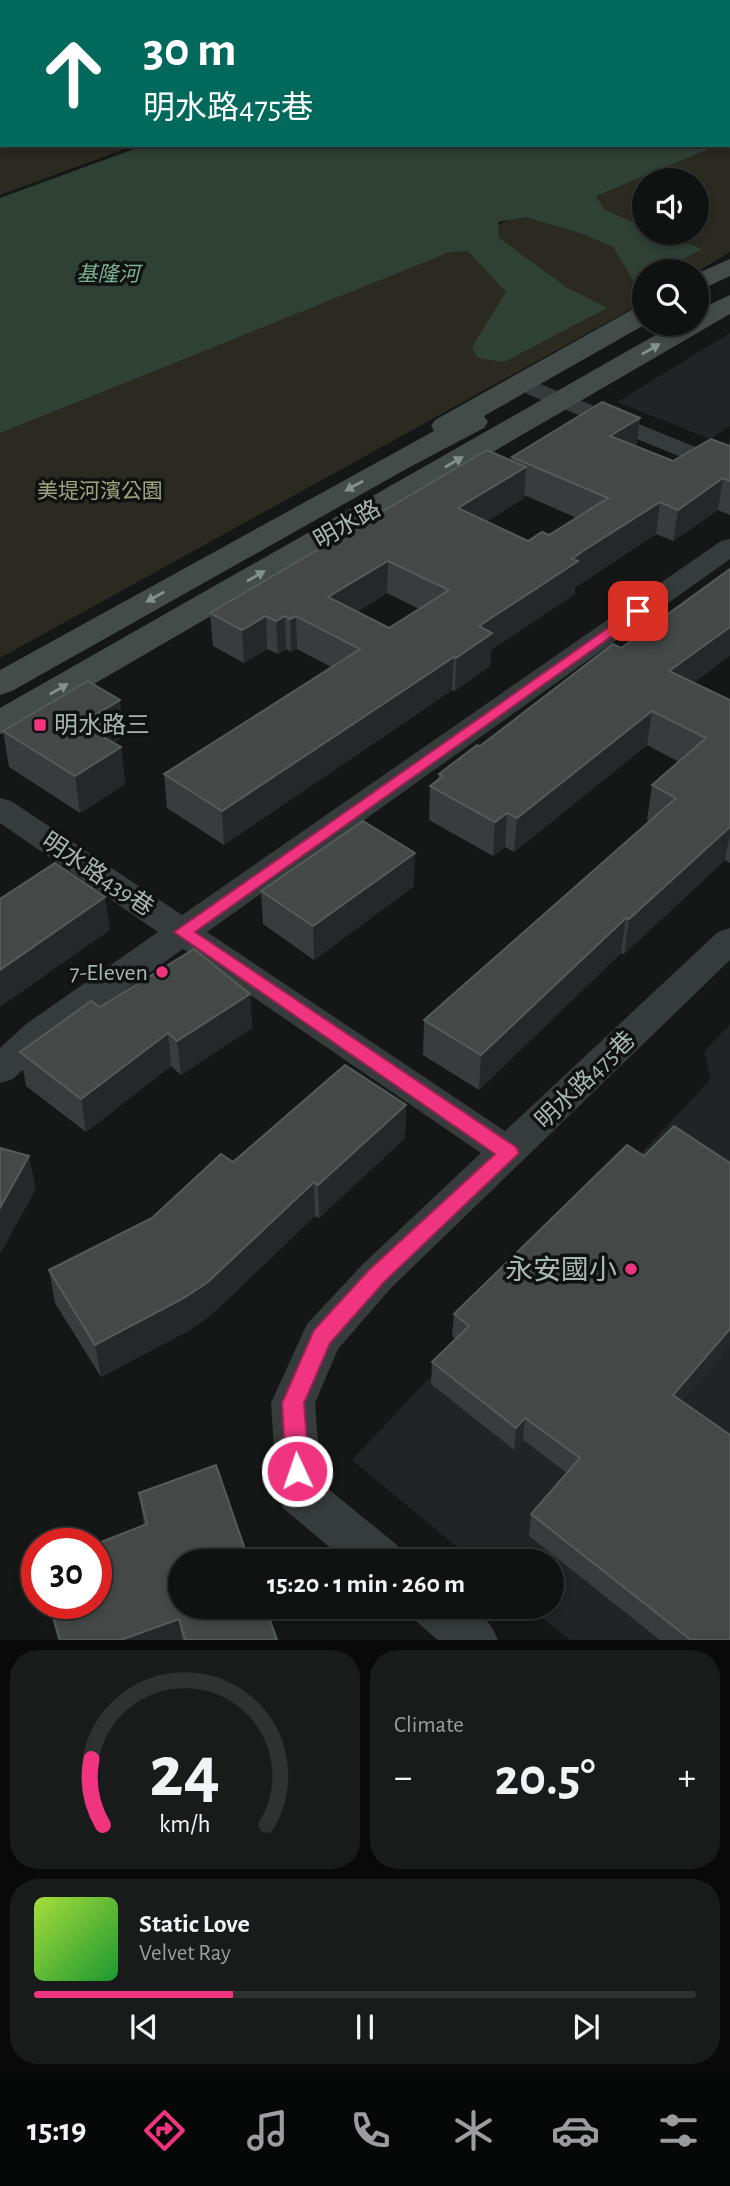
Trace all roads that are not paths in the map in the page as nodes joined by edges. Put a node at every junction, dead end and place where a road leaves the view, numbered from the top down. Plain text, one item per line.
1 (730, 266) edge
2 (709, 278) edge
3 (730, 279) edge
4 (709, 291) edge
5 (730, 303) edge
6 (709, 315) edge
7 (632, 321) edge
8 (633, 336) edge
9 (668, 336) edge
10 (549, 394) junction
11 (397, 462) junction
12 (730, 470) edge
13 (730, 547) edge
14 (0, 684) edge
15 (0, 723) edge
16 (0, 808) edge
17 (183, 932) junction
18 (730, 940) edge
19 (0, 1069) edge
20 (509, 1153) junction
21 (367, 1549) edge
22 (449, 1619) edge
23 (474, 1640) edge

1 - 2 main road
3 - 4 main road
5 - 6 main road, 明水路
7 - 11 main road
8 - 10 main road, 明水路
10 -> 9 main road, 明水路
10 - 11 main road, 明水路
10 - 12 street
15 -> 10 main road, 明水路
11 -> 14 main road, 明水路
13 - 17 street
16 - 17 street, 明水路439巷
17 - 19 street
17 - 20 street, 明水路439巷
18 - 20 street, 明水路475巷
20 - 21 street, 明水路475巷
22 - 23 street

